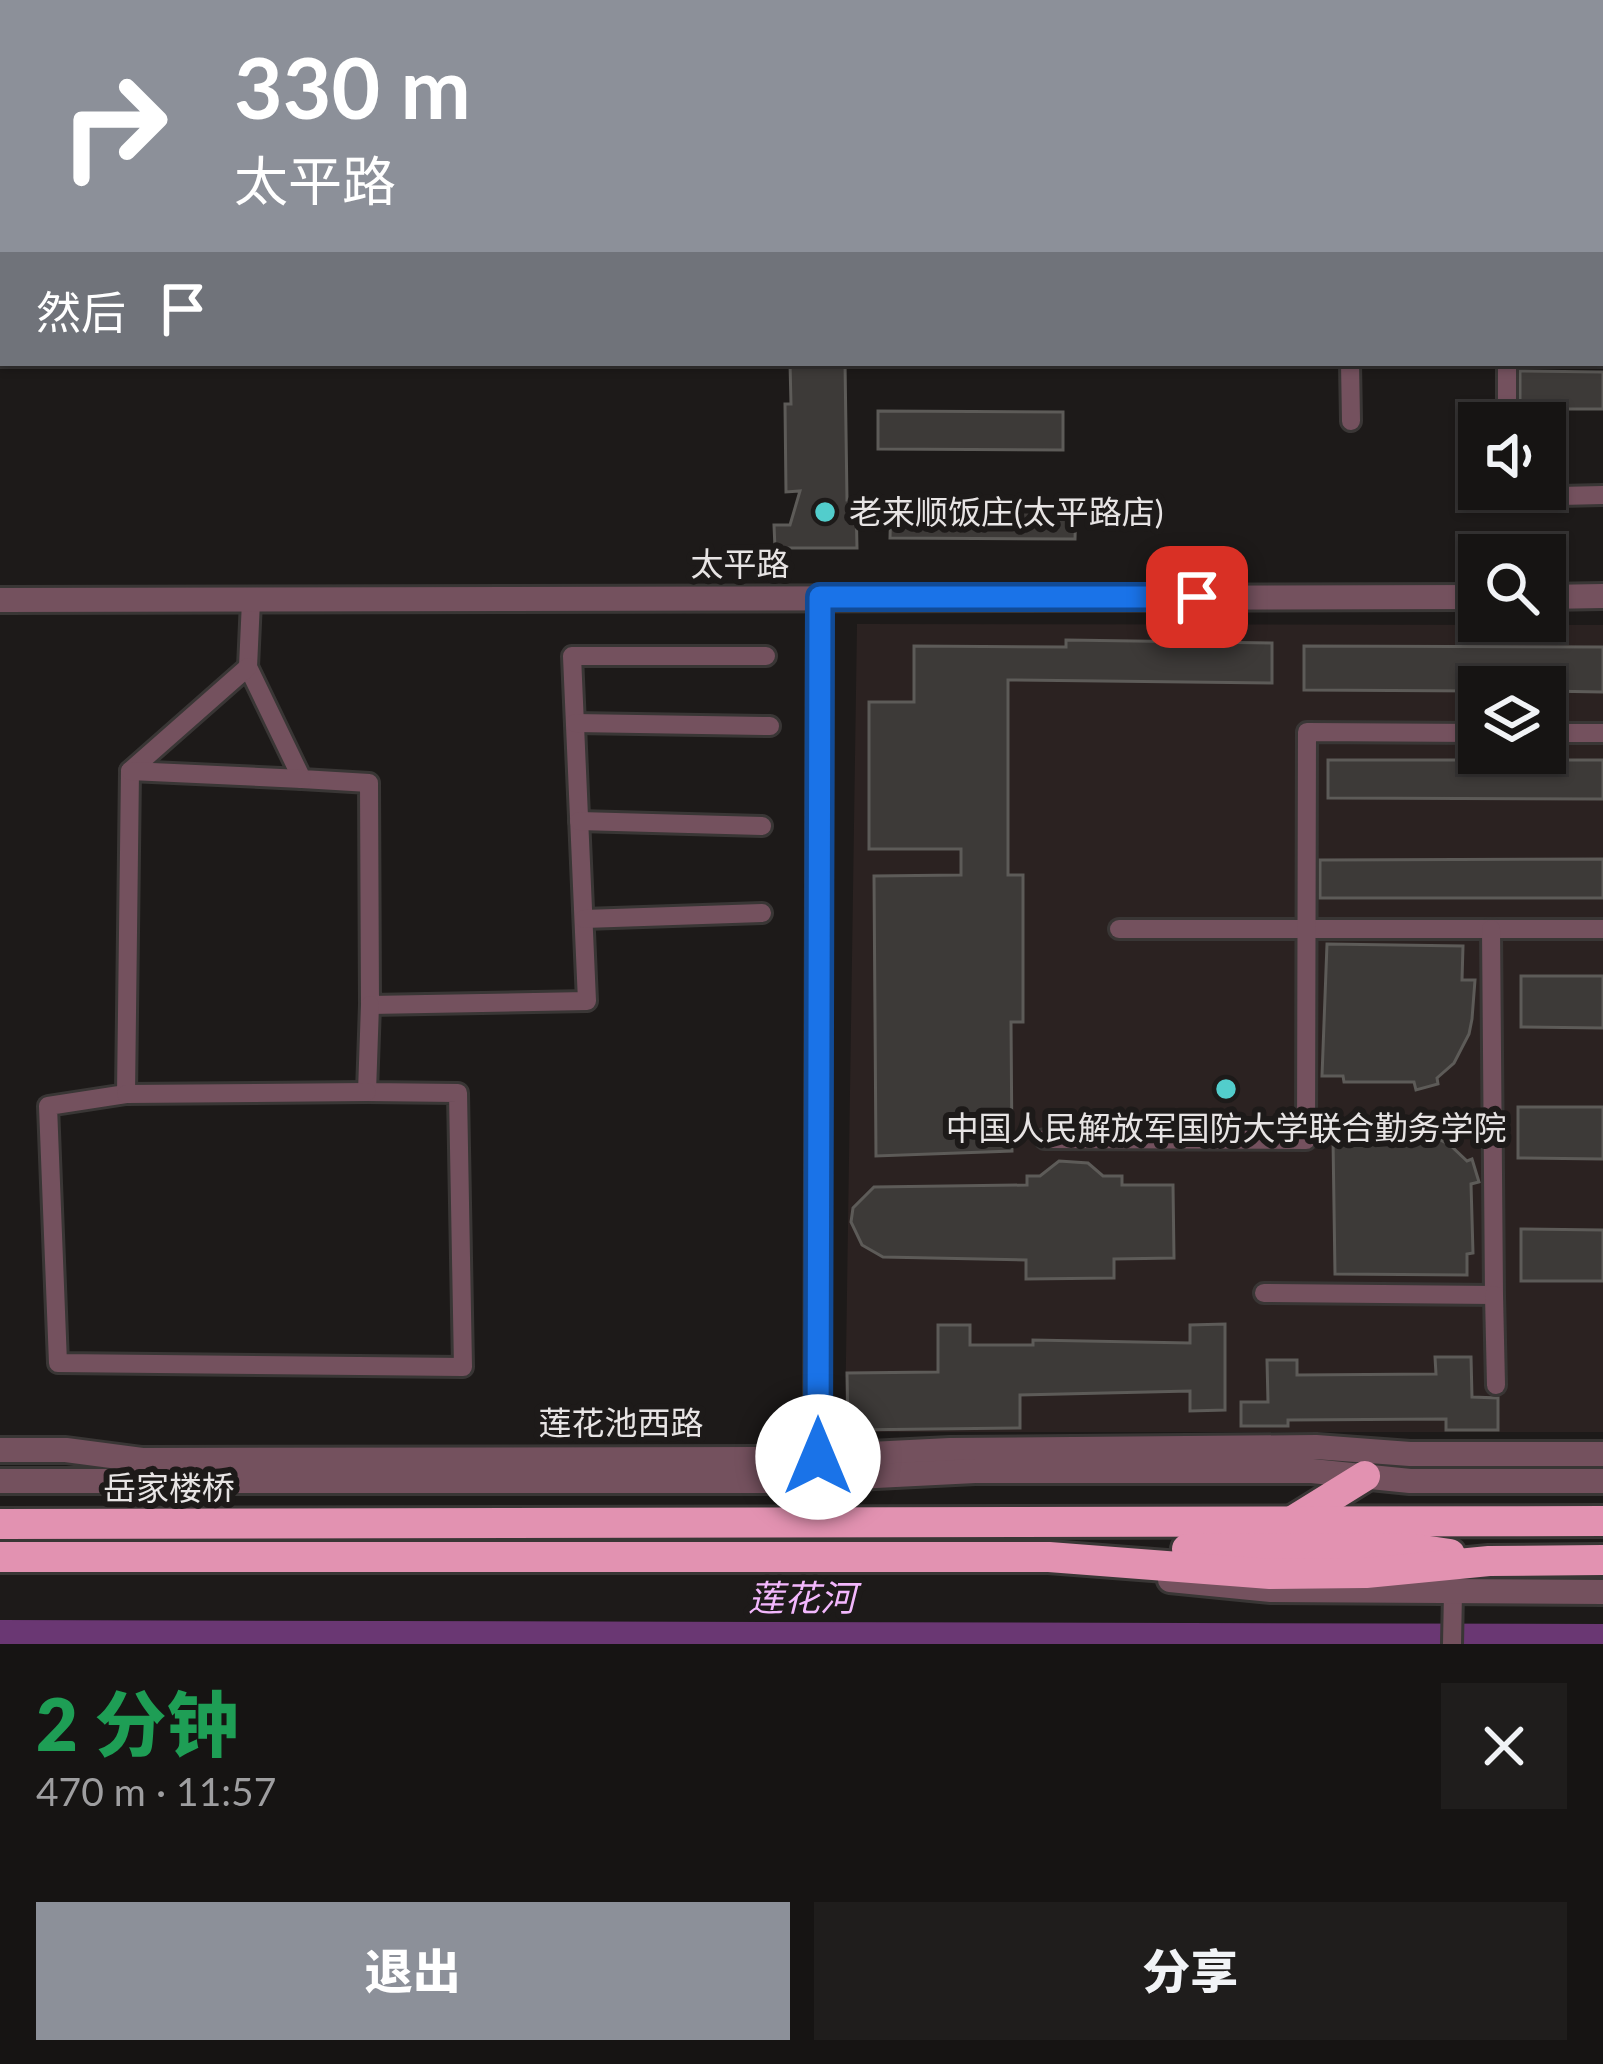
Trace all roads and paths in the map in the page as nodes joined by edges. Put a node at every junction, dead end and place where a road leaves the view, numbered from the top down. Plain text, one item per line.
1 (1350, 366) edge
2 (1507, 366) edge
3 (1507, 402) edge
4 (1351, 421) dead end
5 (1603, 495) edge
6 (1566, 496) edge
7 (1566, 596) edge
8 (1603, 596) edge
9 (820, 597) junction
10 (1458, 597) edge
11 (0, 601) edge
12 (251, 601) junction
13 (766, 656) dead end
14 (248, 667) junction
15 (575, 723) junction
16 (770, 726) dead end
17 (1458, 733) edge
18 (1566, 733) edge
19 (1603, 733) edge
20 (130, 771) junction
21 (302, 778) junction
22 (579, 821) junction
23 (762, 826) dead end
24 (762, 913) dead end
25 (584, 919) junction
26 (1306, 928) junction
27 (1491, 928) junction
28 (1119, 929) dead end
29 (1603, 929) edge
30 (370, 1005) junction
31 (367, 1092) junction
32 (126, 1094) junction
33 (1045, 1139) dead end
34 (1264, 1293) dead end
35 (1494, 1295) junction
36 (1496, 1385) dead end
37 (0, 1450) edge
38 (1603, 1454) edge
39 (818, 1457) junction
40 (1365, 1464) junction
41 (0, 1481) edge
42 (1603, 1481) edge
43 (1294, 1520) junction
44 (1603, 1521) edge
45 (0, 1525) edge
46 (0, 1557) edge
47 (1049, 1558) junction
48 (1603, 1560) edge
49 (1453, 1592) junction
50 (1603, 1592) edge
51 (1452, 1644) edge

1 - 4 street
2 - 3 street
5 - 6 street
7 - 8 street
9 - 10 street, 太平路
9 - 12 street, 太平路
9 - 39 street
11 - 12 street, 太平路
12 - 14 street
13 - 15 street
14 - 20 street
14 - 21 street
15 - 16 street
15 - 22 street
17 - 26 street
18 - 19 street
20 - 21 street
20 - 32 street
21 - 30 street
22 - 23 street
22 - 25 street
24 - 25 street
25 - 30 street
26 - 27 street
26 - 28 street
26 - 33 street
27 - 29 street
27 - 35 street
30 - 31 street
31 - 32 street
31 - 32 street
34 - 35 street
35 - 36 street
37 - 39 street, 莲花池西路
38 - 40 street, 莲花池西路
39 - 40 street, 莲花池西路
40 - 41 street, 莲花池西路
40 - 42 street, 莲花池西路
40 - 43 highway
43 - 44 highway
43 - 45 highway, 岳家楼桥
46 - 47 highway, 岳家楼桥
47 - 48 highway
47 - 49 street
49 - 50 street
49 - 51 street

